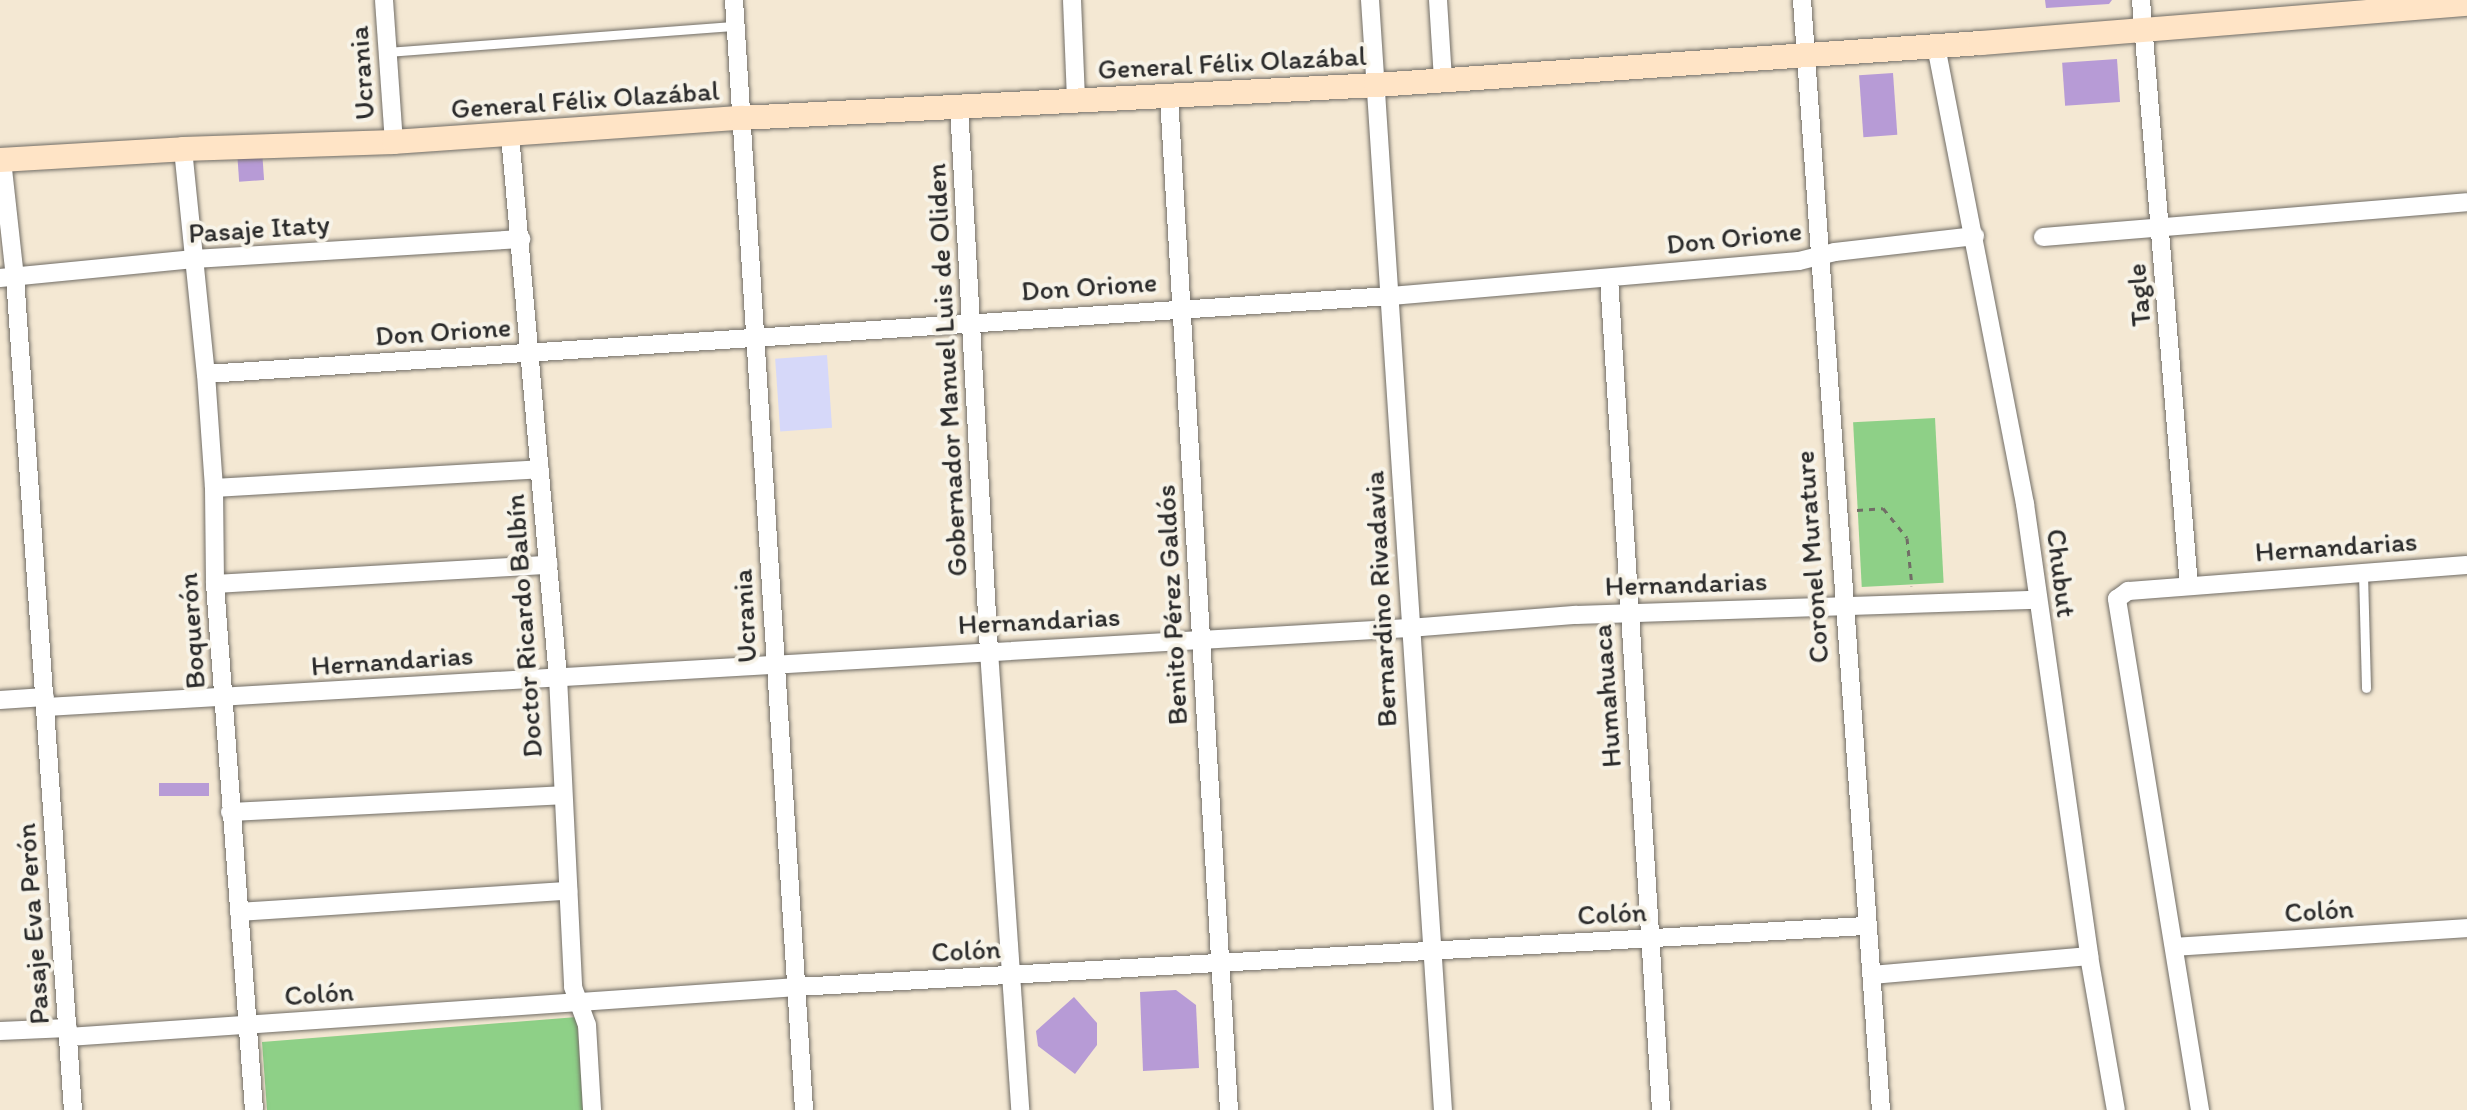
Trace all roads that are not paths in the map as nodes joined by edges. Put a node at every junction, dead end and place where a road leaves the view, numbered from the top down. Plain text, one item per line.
1 (384, 0) edge
2 (734, 0) edge
3 (1072, 0) edge
4 (1370, 0) edge
5 (1438, 0) edge
6 (1802, 0) edge
7 (2141, 0) edge
8 (2467, 4) edge
9 (735, 26) junction
10 (2144, 28) junction
11 (1936, 46) junction
12 (388, 52) junction
13 (1805, 54) junction
14 (1443, 80) junction
15 (1376, 85) junction
16 (1169, 97) junction
17 (1076, 101) junction
18 (959, 106) junction
19 (741, 118) junction
20 (510, 135) junction
21 (394, 142) junction
22 (183, 149) junction
23 (1, 160) edge
24 (2467, 202) edge
25 (2160, 227) junction
26 (1975, 236) junction
27 (2043, 237) dead end
28 (521, 239) junction
29 (1819, 256) junction
30 (194, 259) junction
31 (7, 278) edge
32 (1609, 278) junction
33 (1391, 296) junction
34 (1184, 308) junction
35 (971, 322) junction
36 (757, 335) junction
37 (532, 353) junction
38 (206, 374) junction
39 (539, 469) junction
40 (214, 488) junction
41 (548, 565) junction
42 (2467, 565) edge
43 (2363, 573) junction
44 (215, 584) junction
45 (2189, 586) junction
46 (2117, 599) joint
47 (2036, 600) junction
48 (1842, 605) junction
49 (1629, 613) junction
50 (1409, 628) junction
51 (1200, 638) junction
52 (989, 651) junction
53 (775, 662) junction
54 (558, 677) junction
55 (2366, 688) dead end
56 (224, 699) junction
57 (0, 700) edge
58 (45, 702) junction
59 (563, 795) junction
60 (230, 812) junction
61 (568, 891) junction
62 (239, 912) junction
63 (1866, 926) junction
64 (2467, 928) edge
65 (1649, 939) junction
66 (2174, 947) junction
67 (1431, 951) junction
68 (2089, 956) junction
69 (1220, 964) junction
70 (1872, 975) junction
71 (1012, 976) junction
72 (797, 987) junction
73 (581, 1004) junction
74 (246, 1026) junction
75 (0, 1031) edge
76 (68, 1033) junction
77 (73, 1110) edge
78 (254, 1110) edge
79 (592, 1110) edge
80 (804, 1110) edge
81 (1020, 1110) edge
82 (1229, 1110) edge
83 (1443, 1110) edge
84 (1661, 1110) edge
85 (1881, 1110) edge
86 (2116, 1110) edge
87 (2200, 1110) edge

1 - 12 street, Ucrania
2 - 9 street
3 - 17 street
4 - 15 street
5 - 14 street
6 - 13 street, Coronel Murature
7 - 10 street, Tagle
8 - 10 street, General Félix Olazábal
9 - 12 lane
9 - 19 street
10 - 11 street, General Félix Olazábal
10 - 25 street, Tagle
11 - 13 street, General Félix Olazábal
11 - 26 street, Chubut
12 - 21 street, Ucrania
13 - 14 street, General Félix Olazábal
13 - 29 street, Coronel Murature
14 - 15 street, General Félix Olazábal
15 - 16 street, General Félix Olazábal
15 - 33 street, Bernardino Rivadavia
16 - 17 street, General Félix Olazábal
16 - 34 street, Benito Pérez Galdós
17 - 18 street, General Félix Olazábal
18 - 19 street, General Félix Olazábal
18 - 35 street, Gobernador Manuel Luis de Oliden
19 - 20 street, General Félix Olazábal
19 - 36 street, Ucrania
20 - 21 street, General Félix Olazábal
20 - 28 street, Doctor Ricardo Balbín
21 - 22 street, General Félix Olazábal
22 - 23 street, General Félix Olazábal
22 - 30 street, Boquerón
23 - 31 street, Pasaje Eva Perón
24 - 25 street
25 - 27 street
25 - 45 street, Tagle
26 - 29 street, Don Orione
26 - 47 street, Chubut
28 - 30 street, Pasaje Itaty
28 - 37 street, Doctor Ricardo Balbín
29 - 32 street, Don Orione
29 - 48 street, Coronel Murature
30 - 31 street, Pasaje Itaty
30 - 38 street, Boquerón
31 - 58 street, Pasaje Eva Perón
32 - 33 street, Don Orione
32 - 49 street, Humahuaca
33 - 34 street, Don Orione
33 - 50 street, Bernardino Rivadavia
34 - 35 street, Don Orione
34 - 51 street, Benito Pérez Galdós
35 - 36 street, Don Orione
35 - 52 street, Gobernador Manuel Luis de Oliden
36 - 37 street, Don Orione
36 - 53 street, Ucrania
37 - 38 street, Don Orione
37 - 39 street, Doctor Ricardo Balbín
38 - 40 street, Boquerón
39 - 40 street
39 - 41 street, Doctor Ricardo Balbín
40 - 44 street, Boquerón
41 - 44 street
41 - 54 street, Doctor Ricardo Balbín
42 - 43 street, Hernandarias
43 - 45 street, Hernandarias
43 - 55 lane
44 - 56 street, Boquerón
45 - 46 street, Hernandarias
46 - 66 street, Chubut
47 - 48 street, Hernandarias
47 - 68 street, Chubut
48 - 49 street, Hernandarias
48 - 63 street, Coronel Murature
49 - 50 street, Hernandarias
49 - 65 street, Humahuaca
50 - 51 street, Hernandarias
50 - 67 street, Bernardino Rivadavia
51 - 52 street, Hernandarias
51 - 69 street, Benito Pérez Galdós
52 - 53 street, Hernandarias
52 - 71 street, Gobernador Manuel Luis de Oliden
53 - 54 street, Hernandarias
53 - 72 street, Ucrania
54 - 56 street, Hernandarias
54 - 59 street, Doctor Ricardo Balbín
56 - 58 street, Hernandarias
56 - 60 street, Boquerón
57 - 58 street, Hernandarias
58 - 76 street, Pasaje Eva Perón
59 - 60 street
59 - 61 street, Doctor Ricardo Balbín
60 - 62 street, Boquerón
61 - 62 street
61 - 73 street, Doctor Ricardo Balbín
62 - 74 street, Boquerón
63 - 65 street, Colón
63 - 70 street, Coronel Murature
64 - 66 street, Colón
65 - 67 street, Colón
65 - 84 street, Humahuaca
66 - 87 street, Chubut
67 - 69 street, Colón
67 - 83 street, Bernardino Rivadavia
68 - 70 street
68 - 86 street, Chubut
69 - 71 street, Colón
69 - 82 street, Benito Pérez Galdós
70 - 85 street, Coronel Murature
71 - 72 street, Colón
71 - 81 street, Gobernador Manuel Luis de Oliden
72 - 73 street, Colón
72 - 80 street, Ucrania
73 - 74 street, Colón
73 - 79 street, Doctor Ricardo Balbín
74 - 76 street, Colón
74 - 78 street, Boquerón
75 - 76 street, Colón
76 - 77 street, Pasaje Eva Perón

